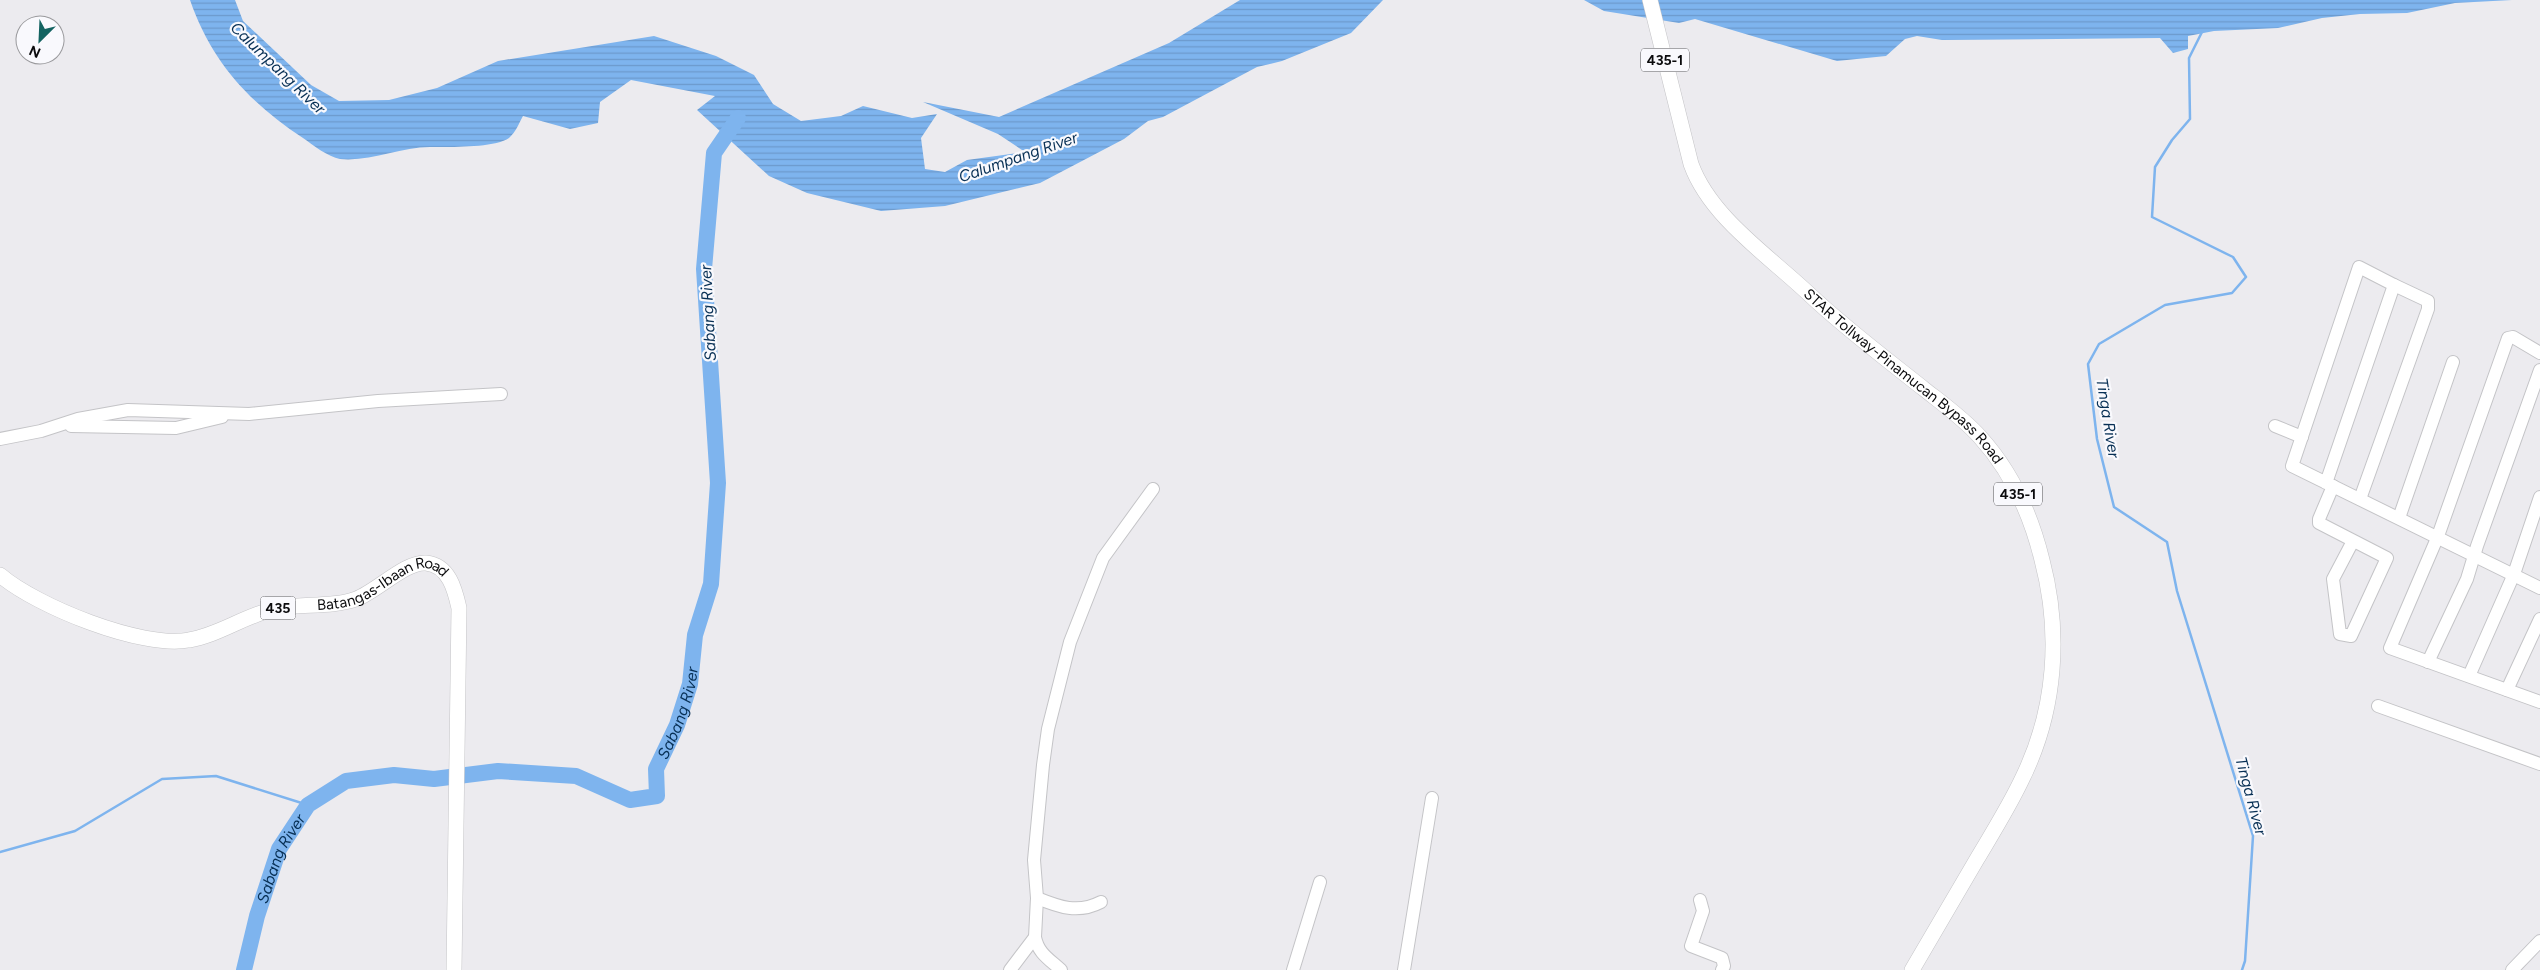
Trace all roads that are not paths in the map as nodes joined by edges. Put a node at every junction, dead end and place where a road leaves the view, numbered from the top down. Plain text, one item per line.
1 (1650, 0) edge
2 (2394, 285) junction
3 (2540, 353) edge
4 (2453, 362) dead end
5 (2540, 370) edge
6 (500, 394) dead end
7 (2274, 426) dead end
8 (2302, 437) junction
9 (0, 440) edge
10 (2330, 484) junction
11 (1153, 489) dead end
12 (2540, 497) edge
13 (2360, 499) junction
14 (2399, 518) junction
15 (2438, 536) junction
16 (2353, 540) junction
17 (2475, 555) junction
18 (2514, 574) junction
19 (0, 575) edge
20 (2540, 588) edge
21 (2540, 620) edge
22 (2428, 662) junction
23 (2469, 676) junction
24 (2507, 690) junction
25 (2540, 702) edge
26 (2378, 706) dead end
27 (2540, 764) edge
28 (1432, 798) dead end
29 (1320, 882) dead end
30 (1037, 898) junction
31 (1700, 900) dead end
32 (1100, 902) dead end
33 (1035, 937) junction
34 (2539, 945) edge
35 (454, 970) edge
36 (1010, 970) edge
37 (1061, 970) edge
38 (1293, 970) edge
39 (1404, 970) edge
40 (1722, 970) edge
41 (1912, 970) edge
42 (2512, 970) edge

1 - 41 main road, STAR Tollway-Pinamucan Bypass Road / 435-1
2 - 8 street
2 - 10 street
2 - 13 street
3 - 15 street
4 - 14 street
5 - 17 street
6 - 9 street
7 - 8 street
8 - 10 street
10 - 13 street
10 - 16 street
11 - 30 street
12 - 18 street
13 - 14 street
14 - 15 street
15 - 17 street
15 - 22 street
16 - 16 street
17 - 18 street
17 - 22 street
18 - 20 street
18 - 23 street
19 - 35 main road, Batangas-Ibaan Road / 435
21 - 24 street
22 - 23 street
23 - 24 street
24 - 25 street
26 - 27 street
28 - 39 street
29 - 38 street
30 - 32 street
30 - 33 street
31 - 40 street
33 - 36 street
33 - 37 street
34 - 42 street

